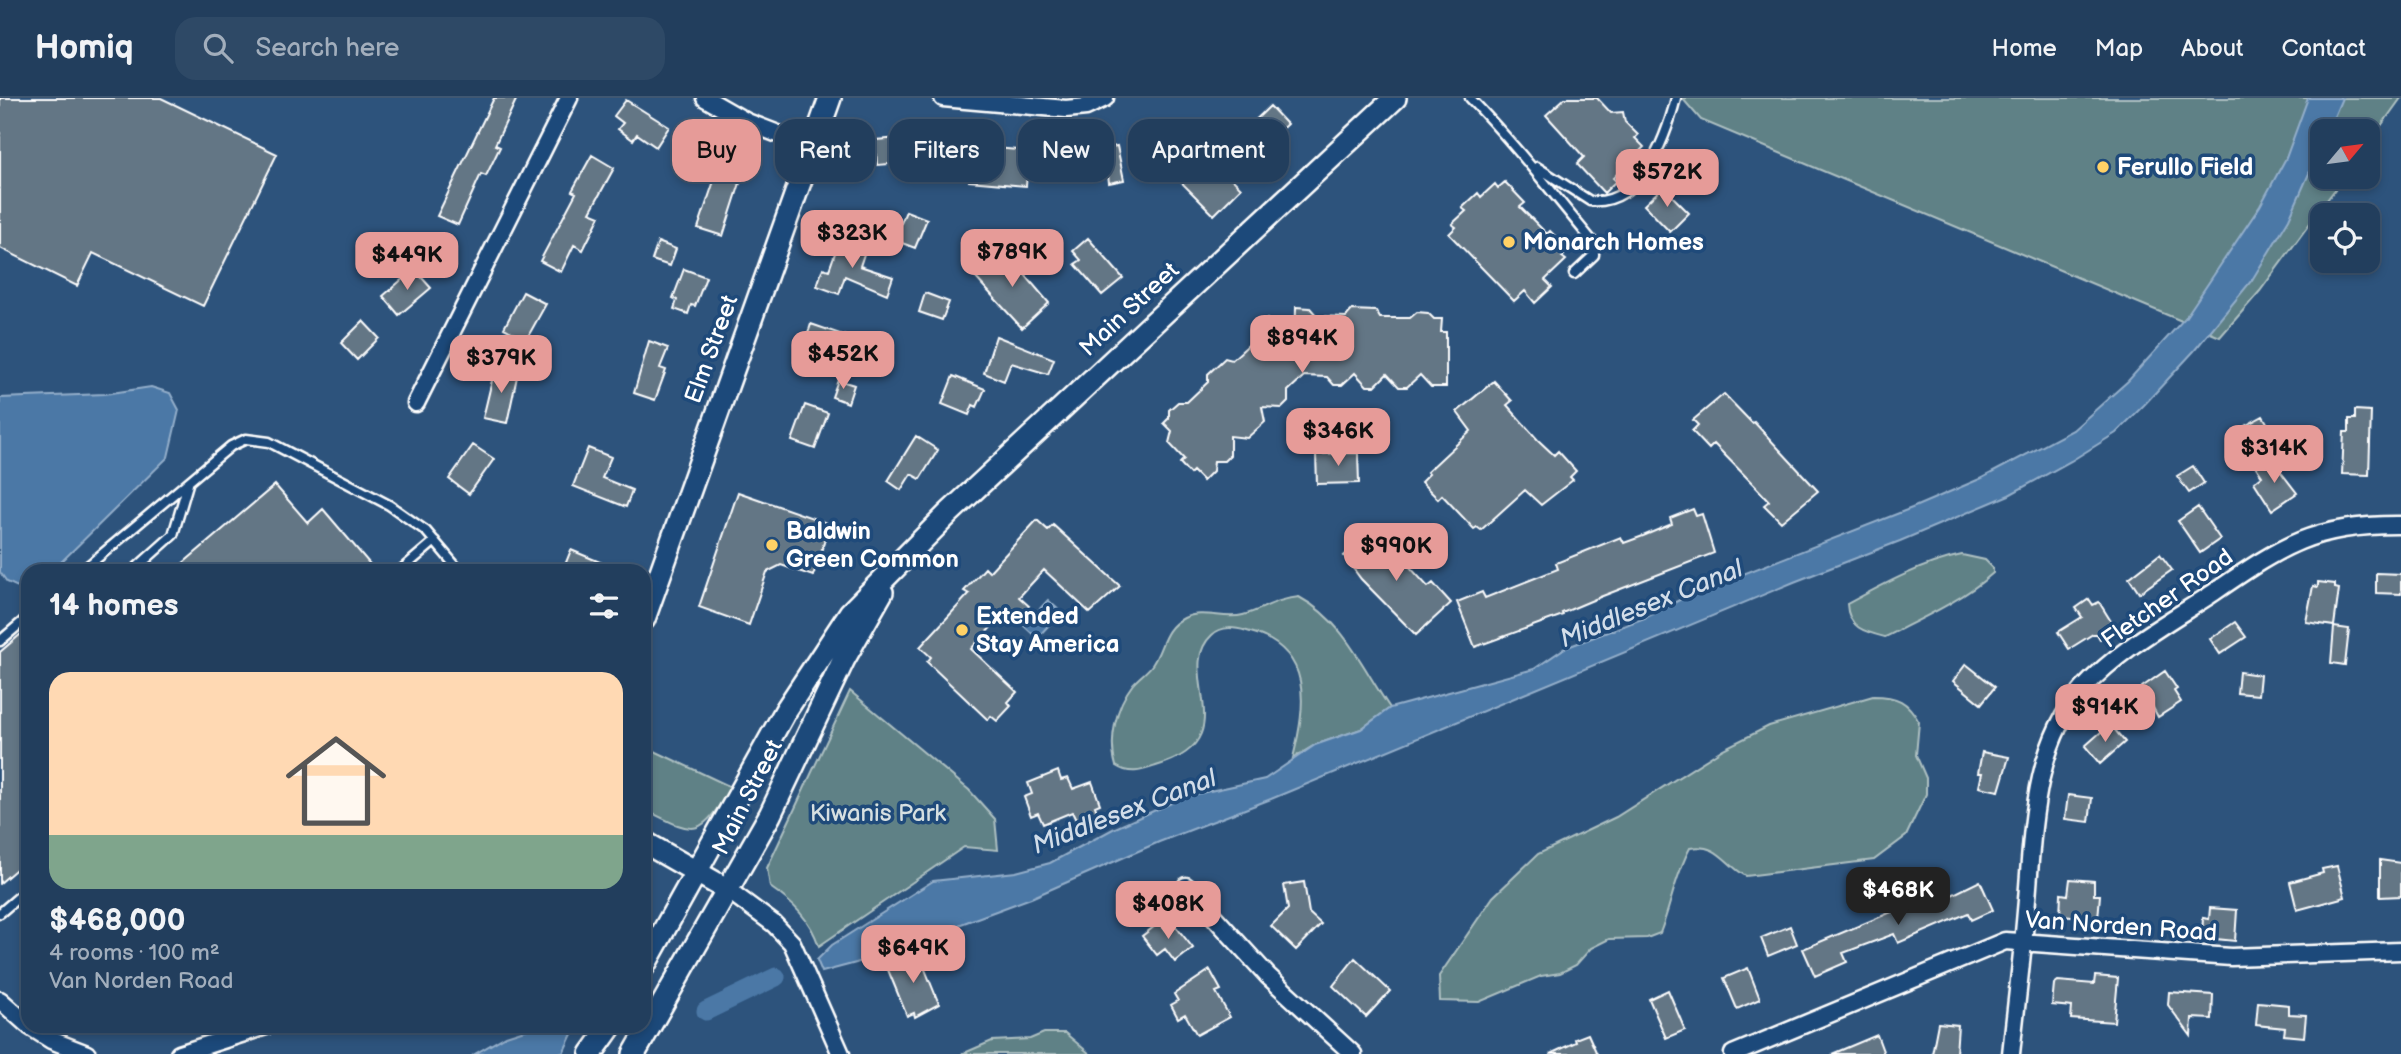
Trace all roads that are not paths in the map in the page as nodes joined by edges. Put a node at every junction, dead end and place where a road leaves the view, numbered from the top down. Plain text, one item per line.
1 (569, 98) edge
2 (705, 98) edge
3 (830, 98) edge
4 (943, 98) edge
5 (1105, 98) edge
6 (1395, 98) edge
7 (1470, 98) edge
8 (1676, 98) edge
9 (822, 119) edge
10 (775, 133) edge
11 (1532, 163) junction
12 (800, 182) edge
13 (1574, 274) dead end
14 (416, 403) dead end
15 (188, 484) junction
16 (2401, 525) edge
17 (435, 541) junction
18 (902, 561) junction
19 (90, 564) edge
20 (141, 564) edge
21 (408, 564) edge
22 (454, 564) edge
23 (651, 599) edge
24 (21, 623) edge
25 (0, 641) edge
26 (651, 846) edge
27 (695, 870) junction
28 (1186, 886) dead end
29 (728, 890) junction
30 (21, 895) edge
31 (0, 913) edge
32 (2023, 942) junction
33 (2401, 951) edge
34 (651, 953) edge
35 (0, 1000) edge
36 (21, 1019) edge
37 (651, 1024) edge
38 (40, 1033) edge
39 (244, 1033) edge
40 (606, 1033) edge
41 (646, 1033) edge
42 (88, 1054) edge
43 (179, 1054) edge
44 (592, 1054) edge
45 (634, 1054) edge
46 (841, 1054) edge
47 (1353, 1054) edge
48 (1733, 1054) edge
49 (2011, 1054) edge

1 - 14 street
2 - 10 street
3 - 9 main road, Elm Street
4 - 5 street
6 - 18 main road, Main Street
7 - 11 lane
8 - 11 lane
11 - 13 lane
12 - 23 main road, Elm Street
15 - 17 lane
15 - 19 lane
15 - 20 lane
16 - 32 street, Fletcher Road
17 - 21 lane
17 - 22 lane
18 - 27 main road, Main Street
18 - 29 main road, Main Street
24 - 25 lane
26 - 27 main road
27 - 29 main road
27 - 34 main road, Main Street
28 - 47 street
29 - 37 main road, Main Street
29 - 46 street
30 - 31 lane
32 - 33 street, Van Norden Road
32 - 48 street, Van Norden Road
32 - 49 street, Fletcher Road
35 - 36 street
38 - 42 street
39 - 43 street
40 - 44 main road
41 - 45 main road, Main Street

